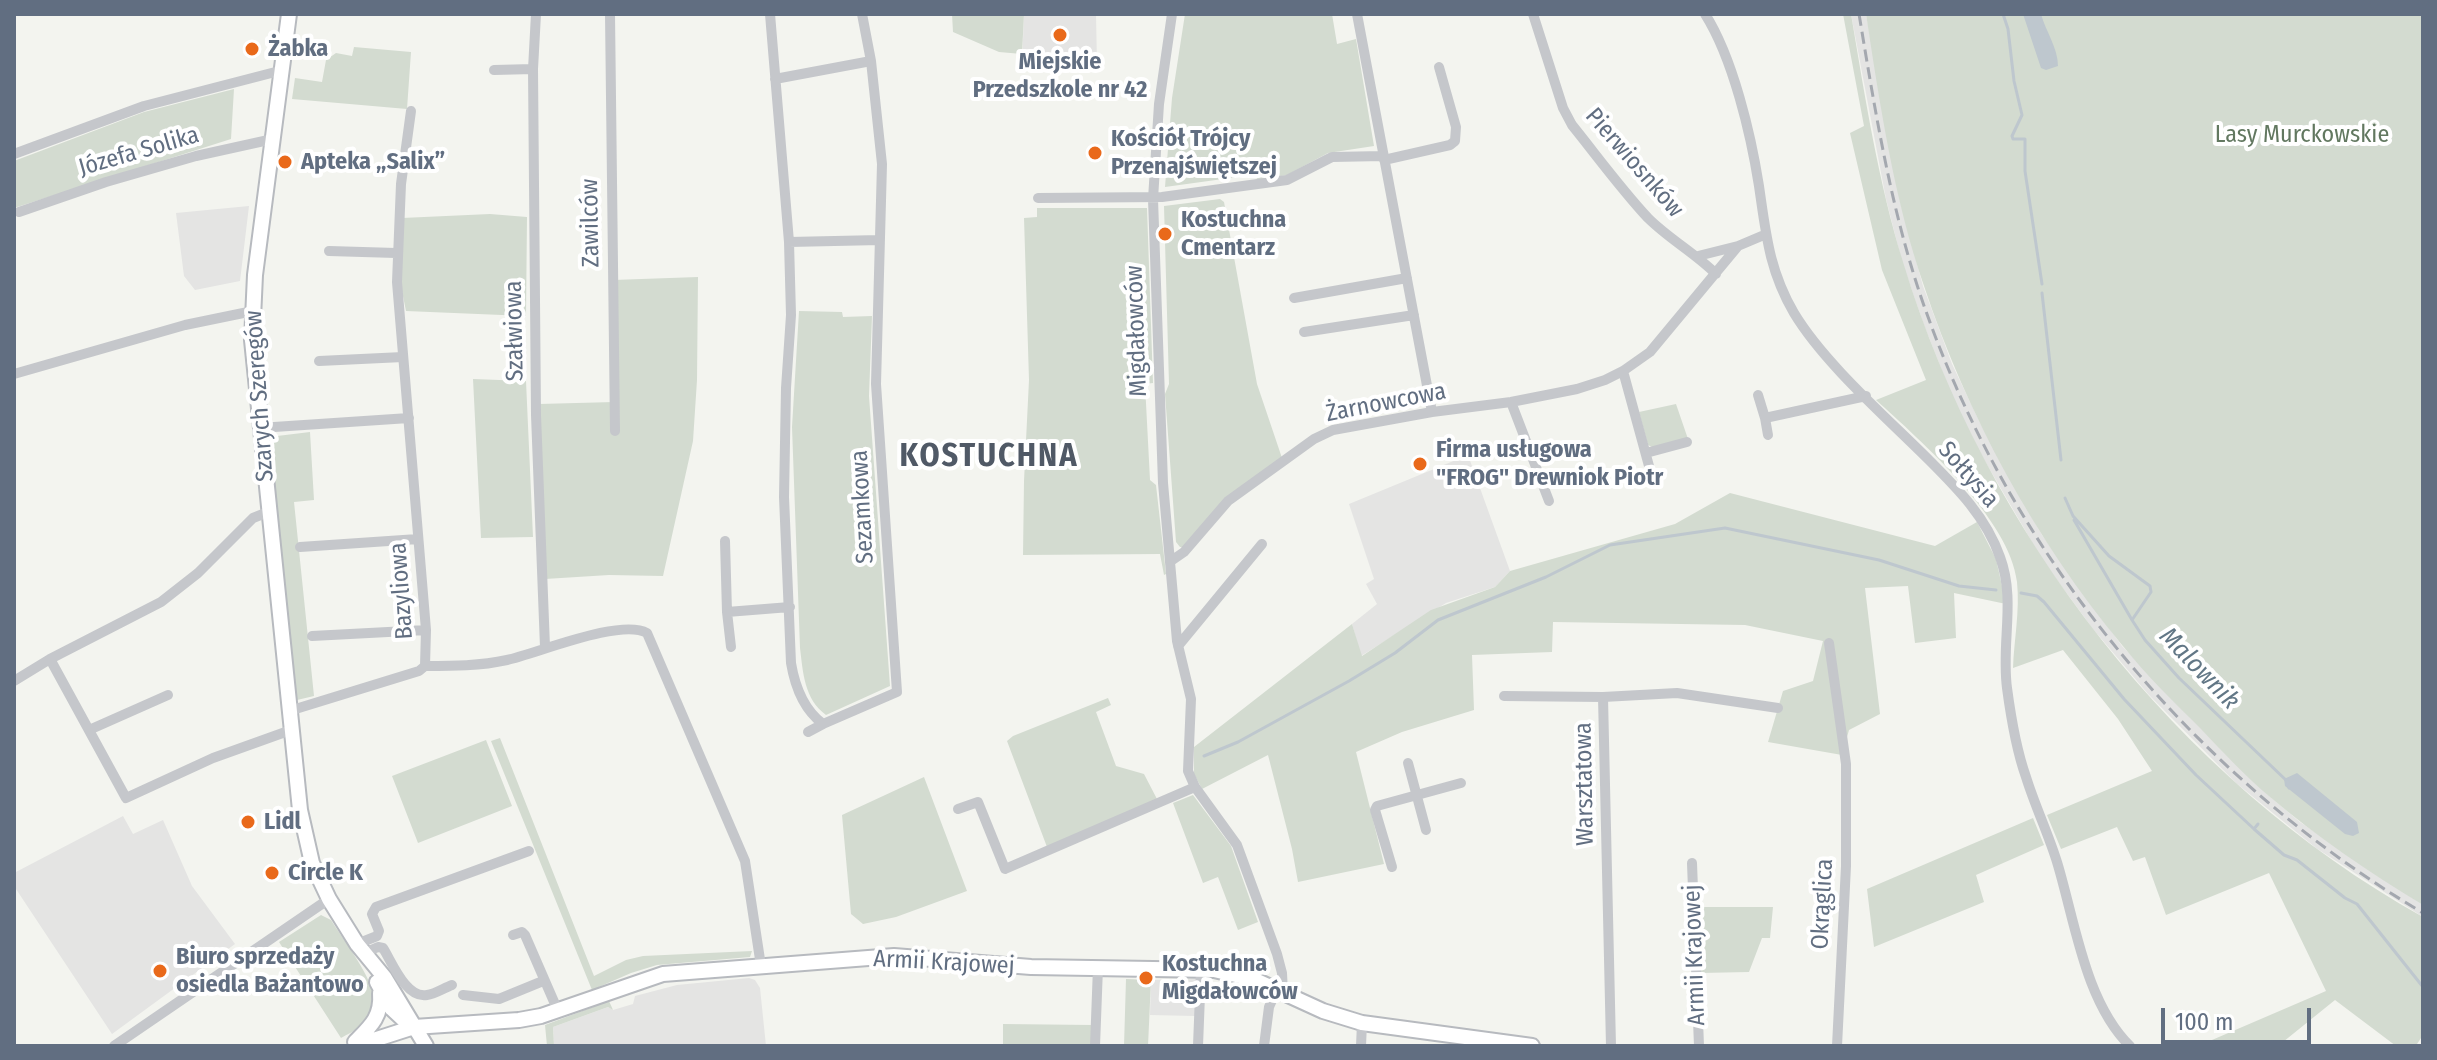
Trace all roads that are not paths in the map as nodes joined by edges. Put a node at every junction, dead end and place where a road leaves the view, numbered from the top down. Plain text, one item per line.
1 (289, 14) edge
2 (536, 14) edge
3 (610, 14) edge
4 (770, 14) edge
5 (862, 14) edge
6 (1172, 14) edge
7 (1357, 14) edge
8 (1533, 14) edge
9 (1705, 14) edge
10 (871, 61) junction
11 (1439, 67) dead end
12 (533, 69) junction
13 (283, 70) junction
14 (494, 70) dead end
15 (775, 79) junction
16 (411, 111) dead end
17 (273, 139) junction
18 (14, 154) edge
19 (1383, 158) junction
20 (1038, 198) dead end
21 (1153, 199) junction
22 (19, 212) dead end
23 (1764, 235) junction
24 (880, 240) junction
25 (789, 242) junction
26 (1738, 246) junction
27 (329, 251) dead end
28 (396, 253) junction
29 (1698, 256) junction
30 (1716, 274) junction
31 (1407, 278) junction
32 (1294, 298) dead end
33 (253, 311) junction
34 (1414, 315) junction
35 (1304, 332) dead end
36 (403, 357) junction
37 (319, 361) dead end
38 (1623, 371) junction
39 (14, 374) edge
40 (1758, 395) dead end
41 (1866, 396) junction
42 (1511, 402) junction
43 (1432, 412) junction
44 (409, 418) junction
45 (1765, 418) junction
46 (259, 428) junction
47 (615, 431) dead end
48 (1768, 435) dead end
49 (1687, 442) dead end
50 (1646, 453) junction
51 (1649, 466) dead end
52 (1549, 501) dead end
53 (268, 512) junction
54 (418, 539) junction
55 (725, 541) dead end
56 (1262, 544) dead end
57 (300, 547) dead end
58 (1171, 561) junction
59 (790, 607) junction
60 (727, 612) junction
61 (426, 630) junction
62 (312, 636) dead end
63 (1829, 643) dead end
64 (1178, 646) junction
65 (545, 647) junction
66 (731, 647) dead end
67 (50, 659) junction
68 (425, 666) junction
69 (14, 681) edge
70 (168, 695) dead end
71 (1504, 696) dead end
72 (1603, 697) junction
73 (1778, 708) dead end
74 (289, 711) junction
75 (823, 724) junction
76 (89, 730) junction
77 (291, 730) junction
78 (808, 732) dead end
79 (1408, 763) dead end
80 (1461, 783) dead end
81 (1195, 787) junction
82 (1417, 795) junction
83 (958, 809) dead end
84 (1426, 830) dead end
85 (529, 851) dead end
86 (1692, 863) dead end
87 (1392, 867) dead end
88 (329, 899) junction
89 (513, 935) dead end
90 (363, 951) junction
91 (761, 966) junction
92 (1098, 967) junction
93 (1201, 969) junction
94 (543, 981) junction
95 (378, 985) junction
96 (452, 985) dead end
97 (1280, 991) junction
98 (463, 995) dead end
99 (558, 1011) junction
100 (1362, 1023) junction
101 (414, 1027) junction
102 (114, 1046) edge
103 (353, 1046) edge
104 (426, 1046) edge
105 (1095, 1046) edge
106 (1198, 1046) edge
107 (1264, 1046) edge
108 (1361, 1046) edge
109 (1532, 1046) edge
110 (1611, 1046) edge
111 (1699, 1046) edge
112 (1837, 1046) edge
113 (2130, 1046) edge

1 - 13 street, Szarych Szeregów
2 - 12 street, Szałwiowa
3 - 47 street, Zawilców
4 - 15 street
5 - 10 street, Sezamkowa
6 - 21 street, Migdałowców
7 - 19 street
8 - 29 street, Pierwiosnków
9 - 23 street, Sołtysia
10 - 15 street
10 - 24 street, Sezamkowa
11 - 19 street
12 - 14 street
12 - 65 street, Szałwiowa
13 - 17 street, Szarych Szeregów
13 - 18 street
15 - 25 street
16 - 28 street, Bazyliowa
17 - 22 street, Józefa Solika
17 - 33 street, Szarych Szeregów
19 - 21 street
19 - 31 street
20 - 21 street
21 - 58 street, Migdałowców
23 - 26 street, Żarnowcowa
23 - 41 street, Sołtysia
24 - 25 street
24 - 75 street, Sezamkowa
25 - 59 street
26 - 29 street
26 - 30 street, Żarnowcowa
27 - 28 street
28 - 36 street, Bazyliowa
29 - 30 street, Pierwiosnków
30 - 38 street, Żarnowcowa
31 - 32 street
31 - 34 street
33 - 39 street
33 - 46 street, Szarych Szeregów
34 - 35 street
34 - 43 street
36 - 37 street
36 - 44 street, Bazyliowa
38 - 42 street, Żarnowcowa
38 - 50 street
40 - 45 street
41 - 45 street
41 - 113 street, Sołtysia
42 - 43 street, Żarnowcowa
42 - 52 street
43 - 58 street, Żarnowcowa
44 - 46 street
44 - 54 street, Bazyliowa
45 - 48 street
46 - 53 street, Szarych Szeregów
49 - 50 street
50 - 51 street
53 - 67 street
53 - 74 street, Szarych Szeregów
54 - 57 street
54 - 61 street, Bazyliowa
55 - 60 street
56 - 64 street
58 - 64 street, Migdałowców
59 - 60 street
59 - 75 street
60 - 66 street
61 - 62 street
61 - 68 street, Bazyliowa
63 - 112 street, Okrąglica
64 - 81 street, Migdałowców
65 - 68 street
65 - 91 street
67 - 69 street
67 - 76 street
68 - 74 street, Bazyliowa
70 - 76 street
71 - 72 street
72 - 73 street, Warsztatowa
72 - 110 street, Warsztatowa
74 - 77 street, Szarych Szeregów
75 - 78 street, Sezamkowa
76 - 77 street
77 - 88 street, Szarych Szeregów
79 - 82 street
80 - 82 street
81 - 83 street
81 - 97 street, Migdałowców
82 - 84 street
82 - 87 street
85 - 90 street
86 - 111 street, Armii Krajowej
88 - 90 street, Szarych Szeregów
88 - 102 street
89 - 94 street
90 - 95 street, Szarych Szeregów
90 - 96 street
90 - 101 street, Szarych Szeregów
91 - 92 street, Armii Krajowej
91 - 99 street, Armii Krajowej
92 - 93 street, Armii Krajowej
92 - 105 street
93 - 97 street, Armii Krajowej
93 - 106 street
94 - 98 street
94 - 99 street
95 - 101 street, Szarych Szeregów
95 - 103 street, Szarych Szeregów
97 - 100 street, Armii Krajowej
97 - 107 street
99 - 101 street, Armii Krajowej
100 - 108 street
100 - 109 street, Armii Krajowej
101 - 103 street, Armii Krajowej
101 - 104 street

